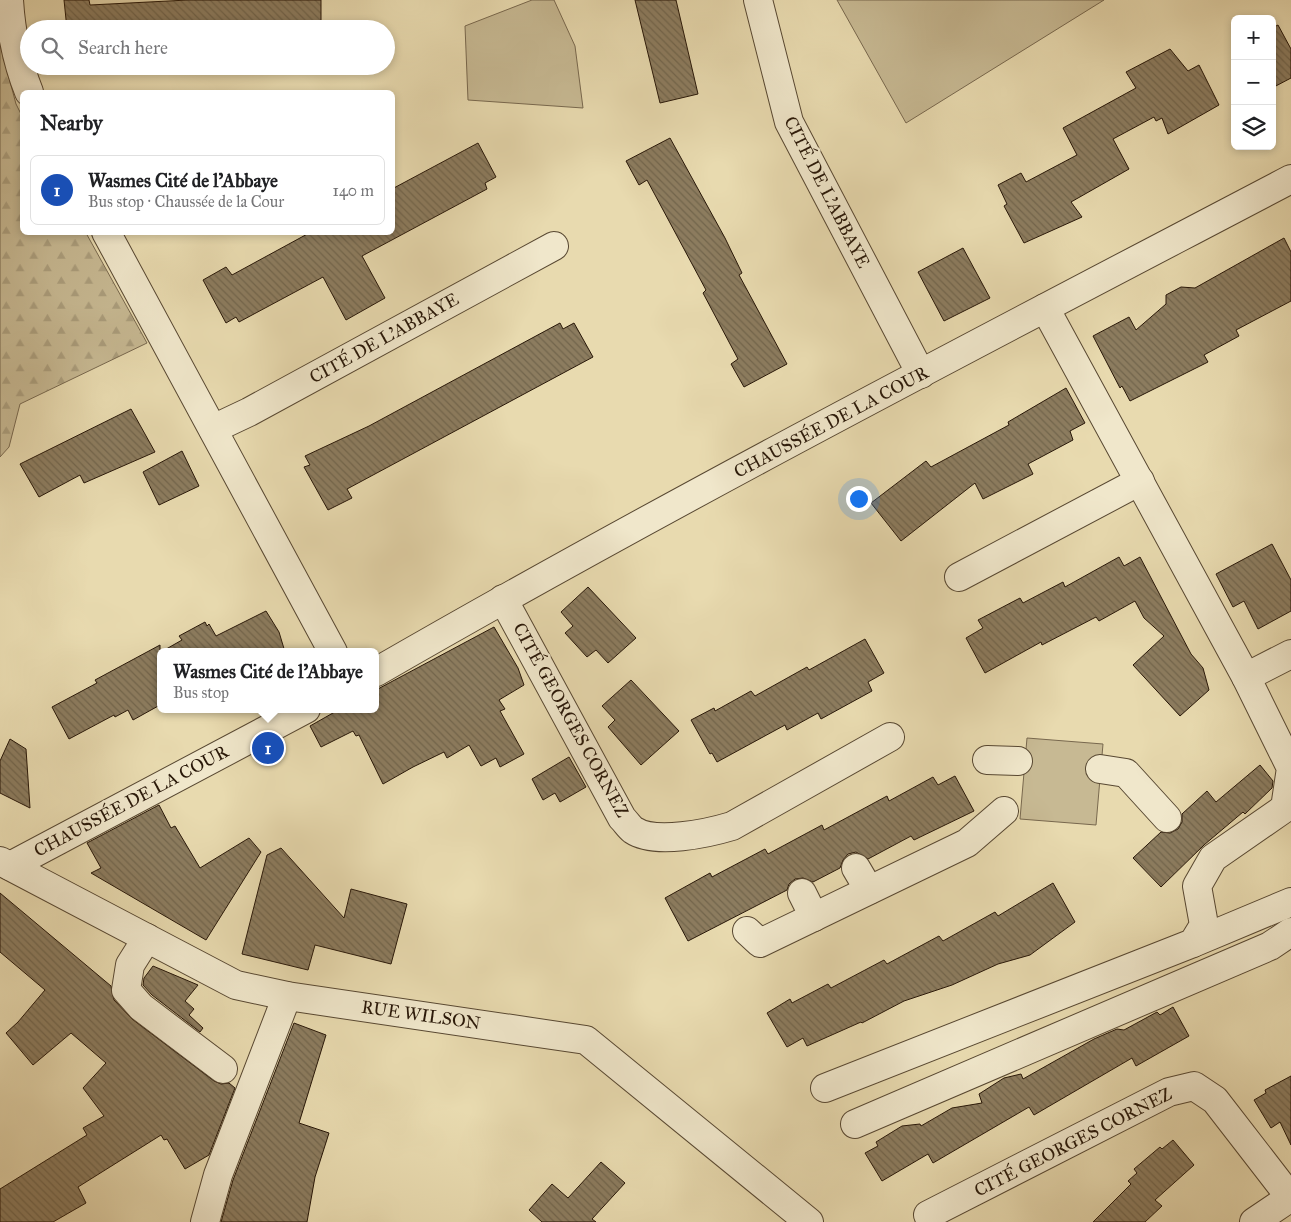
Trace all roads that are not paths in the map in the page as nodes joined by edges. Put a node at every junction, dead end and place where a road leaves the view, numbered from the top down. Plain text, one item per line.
1 (9, 0) edge
2 (758, 0) edge
3 (20, 67) edge
4 (23, 75) edge
5 (28, 90) edge
6 (1291, 179) edge
7 (108, 235) edge
8 (554, 246) dead end
9 (1045, 308) junction
10 (921, 374) junction
11 (213, 429) junction
12 (1140, 481) junction
13 (959, 577) dead end
14 (503, 599) junction
15 (331, 648) edge
16 (1291, 654) edge
17 (379, 670) edge
18 (1246, 678) junction
19 (298, 713) edge
20 (890, 737) dead end
21 (987, 760) dead end
22 (1018, 761) dead end
23 (1100, 769) dead end
24 (1291, 769) edge
25 (1004, 812) dead end
26 (1167, 818) dead end
27 (5, 864) edge
28 (802, 893) dead end
29 (1291, 902) edge
30 (814, 917) junction
31 (747, 931) dead end
32 (1291, 932) edge
33 (147, 938) junction
34 (1192, 943) junction
35 (287, 996) junction
36 (982, 1038) dead end
37 (1003, 1065) junction
38 (223, 1069) dead end
39 (825, 1088) dead end
40 (855, 1124) dead end
41 (1290, 1197) edge
42 (928, 1215) dead end
43 (204, 1222) edge
44 (809, 1222) edge
45 (1254, 1222) edge

1 - 3 street
2 - 10 street, CITÉ DE L'ABBAYE
4 - 5 street
6 - 9 street, CHAUSSÉE DE LA COUR
7 - 11 street
8 - 11 street, CITÉ DE L'ABBAYE
9 - 10 street, CHAUSSÉE DE LA COUR
9 - 12 street
10 - 14 street, CHAUSSÉE DE LA COUR
11 - 15 street
12 - 13 street
12 - 18 street
14 - 17 street, CHAUSSÉE DE LA COUR
14 - 20 street, CITÉ GEORGES CORNEZ
16 - 18 street
18 - 24 street
19 - 27 street, CHAUSSÉE DE LA COUR
21 - 22 street
23 - 26 street
24 - 34 street
25 - 30 street
27 - 33 street, RUE WILSON
28 - 30 street
29 - 34 street
30 - 31 street
32 - 37 street
33 - 35 street, RUE WILSON
33 - 38 street
34 - 39 street
35 - 43 street
35 - 44 street, RUE WILSON
36 - 37 street
37 - 40 street
41 - 42 street, CITÉ GEORGES CORNEZ
41 - 45 street, CITÉ GEORGES CORNEZ

